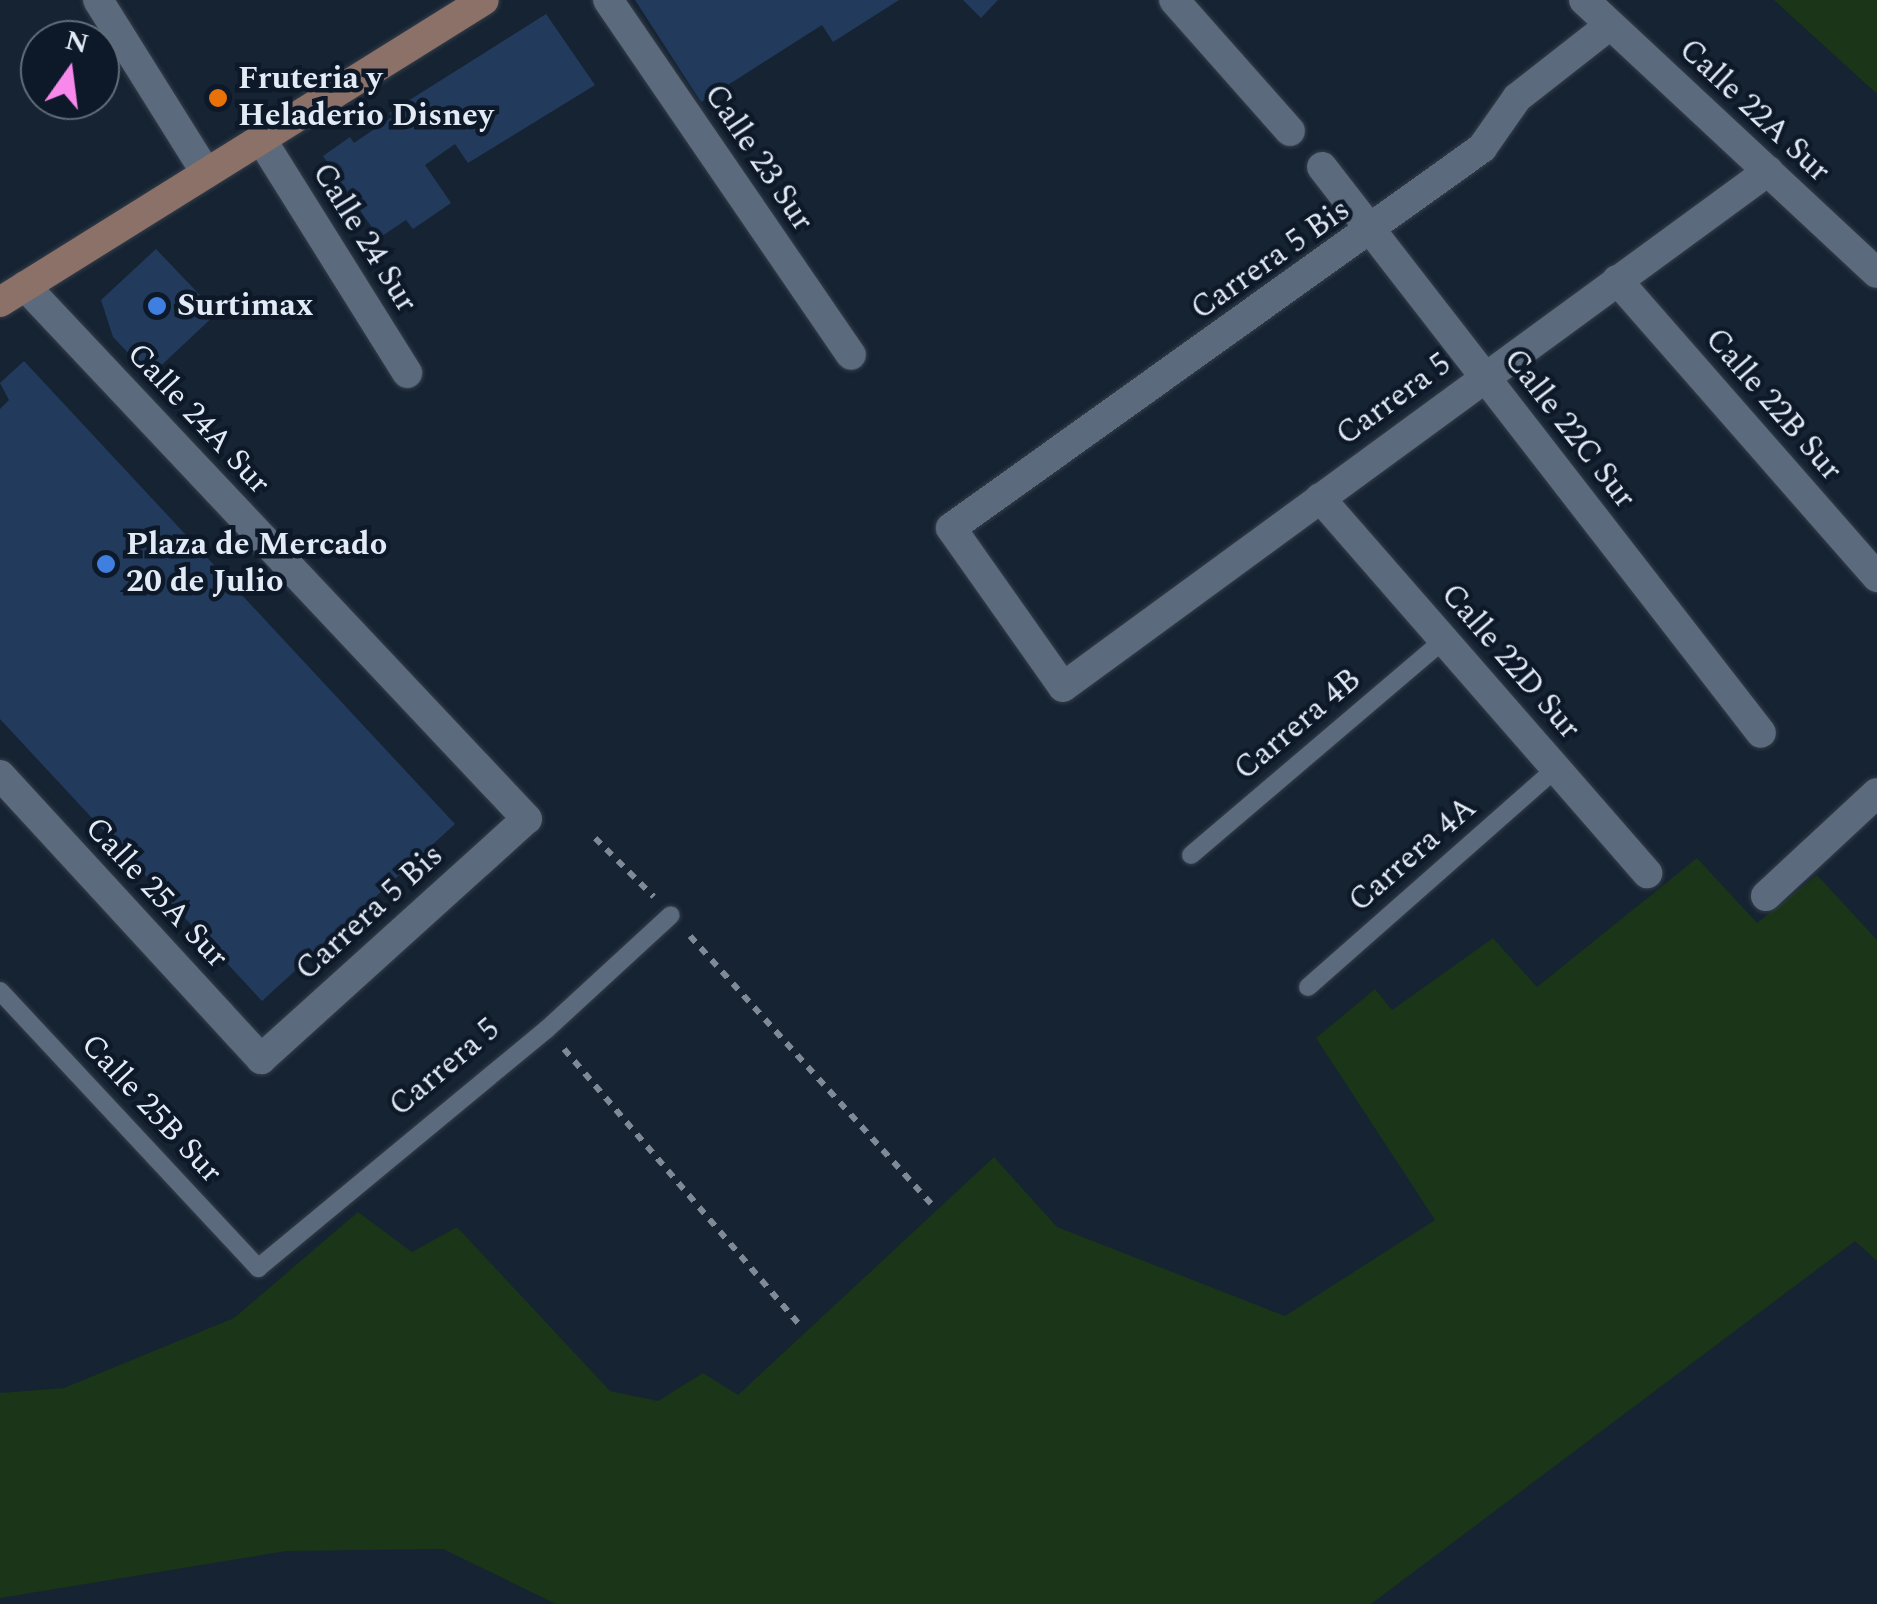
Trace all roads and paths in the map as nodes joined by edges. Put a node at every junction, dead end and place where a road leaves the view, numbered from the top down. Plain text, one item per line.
1 (98, 0) edge
2 (484, 0) edge
3 (608, 0) edge
4 (1174, 0) edge
5 (1584, 0) edge
6 (1610, 25) junction
7 (1290, 131) dead end
8 (260, 139) junction
9 (1322, 167) dead end
10 (1768, 171) junction
11 (206, 173) junction
12 (1372, 232) junction
13 (1876, 271) edge
14 (1617, 280) junction
15 (12, 294) edge
16 (850, 356) dead end
17 (408, 373) dead end
18 (1484, 377) junction
19 (1320, 498) junction
20 (1877, 577) edge
21 (1444, 640) junction
22 (1063, 687) joint
23 (1761, 733) dead end
24 (1556, 768) junction
25 (0, 775) edge
26 (1877, 792) edge
27 (526, 818) joint
28 (595, 838) dead end
29 (1191, 855) dead end
30 (1647, 872) dead end
31 (1766, 896) dead end
32 (671, 915) junction
33 (1308, 986) dead end
34 (0, 991) edge
35 (547, 1029) junction
36 (261, 1059) joint
37 (931, 1204) dead end
38 (258, 1268) joint
39 (798, 1324) dead end

1 - 11 street
2 - 8 main road
3 - 16 street, Calle 23 Sur
4 - 7 street
5 - 6 street, Calle 22A Sur
6 - 10 street, Calle 22A Sur
6 - 12 street, Carrera 5 Bis
8 - 11 main road
8 - 17 street, Calle 24 Sur
9 - 12 street, Calle 22C Sur
10 - 13 street, Calle 22A Sur
10 - 14 street, Carrera 5
11 - 15 main road
12 - 18 street, Calle 22C Sur
12 - 22 street, Carrera 5 Bis
14 - 18 street, Carrera 5
14 - 20 street, Calle 22B Sur
15 - 27 street, Calle 24A Sur
18 - 19 street, Carrera 5
18 - 23 street, Calle 22C Sur
19 - 21 street, Calle 22D Sur
19 - 22 street, Carrera 5
21 - 24 street, Calle 22D Sur
21 - 29 lane, Carrera 4B
24 - 30 street, Calle 22D Sur
24 - 33 lane, Carrera 4A
25 - 36 street, Calle 25A Sur
26 - 31 street
27 - 36 street, Carrera 5 Bis
28 - 32 path
32 - 35 lane, Carrera 5
32 - 37 path
34 - 38 lane, Calle 25B Sur
35 - 38 lane, Carrera 5
35 - 39 path

